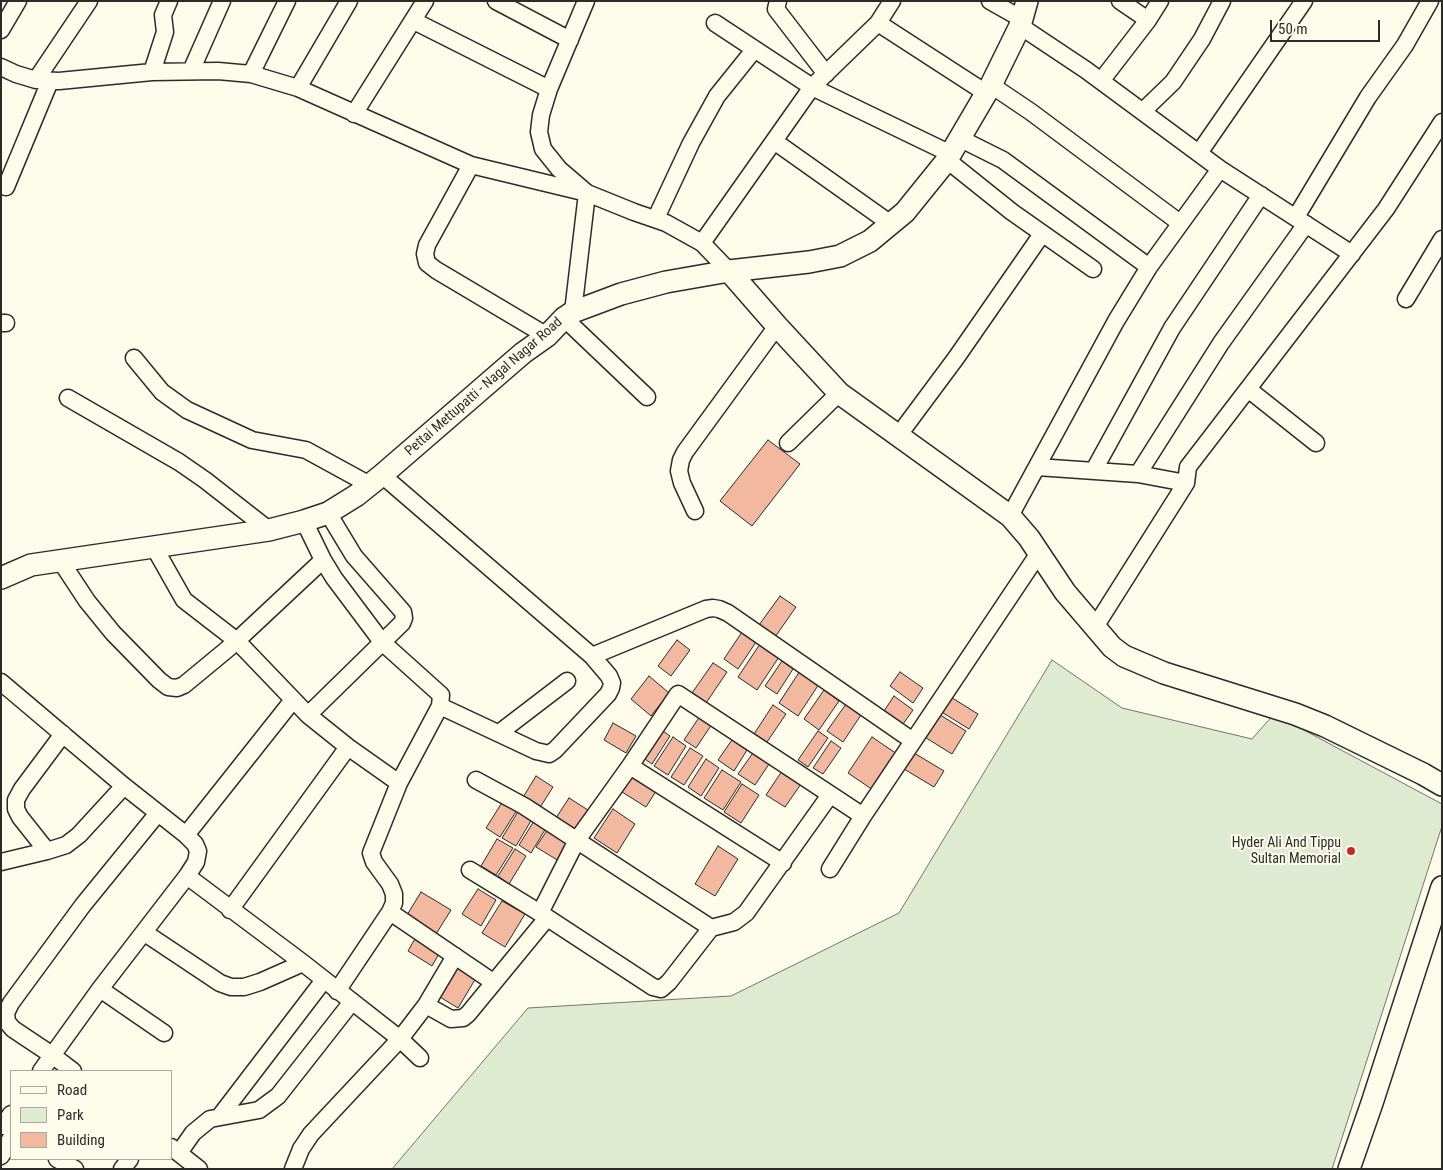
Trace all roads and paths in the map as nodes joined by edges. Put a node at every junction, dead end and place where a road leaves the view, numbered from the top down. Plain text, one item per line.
1 (18, 1) edge
2 (89, 1) edge
3 (169, 1) edge
4 (222, 1) edge
5 (286, 1) edge
6 (349, 1) edge
7 (425, 1) edge
8 (496, 1) edge
9 (586, 1) edge
10 (778, 1) edge
11 (892, 1) edge
12 (990, 1) edge
13 (1120, 1) edge
14 (1160, 1) edge
15 (1222, 1) edge
16 (1304, 1) edge
17 (1430, 1) edge
18 (1023, 15) edge
19 (1148, 20) junction
20 (414, 22) junction
21 (715, 23) dead end
22 (878, 23) junction
23 (1, 30) edge
24 (570, 40) junction
25 (754, 50) junction
26 (1, 67) edge
27 (191, 71) junction
28 (152, 72) junction
29 (251, 74) junction
30 (826, 74) junction
31 (43, 80) junction
32 (1101, 81) junction
33 (812, 87) junction
34 (298, 88) junction
35 (549, 89) junction
36 (988, 89) junction
37 (1143, 111) junction
38 (354, 114) junction
39 (1439, 132) edge
40 (774, 141) junction
41 (952, 151) junction
42 (1199, 152) junction
43 (471, 165) junction
44 (1220, 169) junction
45 (6, 187) dead end
46 (587, 193) junction
47 (1261, 195) junction
48 (656, 218) junction
49 (1301, 220) junction
50 (1180, 223) junction
51 (892, 224) junction
52 (1042, 234) junction
53 (1442, 239) edge
54 (702, 243) junction
55 (1352, 254) junction
56 (1149, 267) junction
57 (1093, 268) dead end
58 (729, 272) junction
59 (1406, 298) dead end
60 (569, 315) junction
61 (776, 326) junction
62 (546, 336) junction
63 (134, 358) dead end
64 (1248, 389) junction
65 (839, 393) junction
66 (68, 398) dead end
67 (647, 398) dead end
68 (898, 436) junction
69 (788, 443) dead end
70 (1316, 443) dead end
71 (1037, 466) junction
72 (1094, 470) junction
73 (1138, 474) junction
74 (376, 480) junction
75 (1186, 482) junction
76 (696, 511) dead end
77 (328, 513) junction
78 (1010, 516) junction
79 (304, 521) junction
80 (269, 530) junction
81 (154, 547) junction
82 (1039, 554) junction
83 (60, 560) junction
84 (323, 560) junction
85 (1, 578) edge
86 (1095, 627) junction
87 (237, 641) junction
88 (382, 642) junction
89 (592, 656) junction
90 (567, 681) dead end
91 (1, 682) edge
92 (293, 700) junction
93 (440, 706) junction
94 (308, 715) junction
95 (499, 733) junction
96 (63, 734) junction
97 (913, 741) junction
98 (348, 747) junction
99 (630, 766) junction
100 (476, 780) dead end
101 (399, 782) junction
102 (1442, 785) edge
103 (124, 786) junction
104 (830, 795) junction
105 (158, 813) junction
106 (863, 816) junction
107 (186, 834) junction
108 (577, 840) junction
109 (47, 851) junction
110 (1, 862) edge
111 (783, 863) junction
112 (830, 869) dead end
113 (470, 870) dead end
114 (187, 876) junction
115 (1442, 888) edge
116 (230, 910) junction
117 (390, 912) junction
118 (544, 916) junction
119 (710, 928) junction
120 (145, 933) junction
121 (455, 956) junction
122 (303, 963) junction
123 (324, 980) junction
124 (493, 982) junction
125 (100, 990) junction
126 (337, 991) junction
127 (351, 1003) junction
128 (426, 1005) junction
129 (164, 1033) dead end
130 (400, 1039) junction
131 (52, 1055) junction
132 (420, 1058) dead end
133 (42, 1070) edge
134 (72, 1070) edge
135 (220, 1116) junction
136 (8, 1127) edge
137 (175, 1150) edge
138 (1, 1156) edge
139 (59, 1160) edge
140 (75, 1169) edge
141 (199, 1169) edge
142 (293, 1169) edge
143 (1349, 1169) edge

1 - 23 street
2 - 31 street
3 - 28 street
4 - 27 street
5 - 29 street
6 - 34 street
7 - 20 street
8 - 24 street
9 - 24 street
10 - 30 street
11 - 22 street
12 - 18 street
13 - 19 street
14 - 19 street
15 - 37 street
16 - 42 street
17 - 49 street
18 - 32 street
18 - 36 main road, Pettai Mettupatti - Nagal Nagar Road
19 - 32 street
20 - 35 street
20 - 38 street
21 - 25 street
22 - 30 street
22 - 36 street
24 - 35 street
25 - 33 street
25 - 48 street
26 - 31 street
27 - 28 street
27 - 29 street
28 - 31 street
29 - 34 street
30 - 33 street
31 - 45 street
32 - 37 street
33 - 40 street
33 - 41 street
34 - 38 street
35 - 46 street
36 - 41 main road, Pettai Mettupatti - Nagal Nagar Road
36 - 50 street
37 - 42 street
38 - 43 street
39 - 55 street
40 - 51 street
40 - 54 street
41 - 51 main road, Pettai Mettupatti - Nagal Nagar Road
41 - 52 street
41 - 56 street
42 - 44 street
43 - 46 street
43 - 62 street
44 - 47 street
44 - 50 street
46 - 48 street
46 - 60 street
47 - 49 street
47 - 72 street
48 - 54 street
49 - 55 street
49 - 73 street
50 - 56 street
51 - 58 main road, Pettai Mettupatti - Nagal Nagar Road
52 - 57 street
52 - 68 street
53 - 59 street
54 - 58 street
55 - 64 street
56 - 71 street
58 - 60 main road, Pettai Mettupatti - Nagal Nagar Road
58 - 61 main road
60 - 62 main road, Pettai Mettupatti - Nagal Nagar Road
60 - 67 street
61 - 65 main road
61 - 76 street
62 - 74 main road, Pettai Mettupatti - Nagal Nagar Road
63 - 74 street
64 - 70 street
64 - 75 street
65 - 68 main road
65 - 69 street
66 - 80 street
68 - 78 main road
71 - 72 street
71 - 78 street
72 - 73 street
73 - 75 street
74 - 77 main road, Pettai Mettupatti - Nagal Nagar Road
74 - 89 street
75 - 86 street
77 - 79 main road, Pettai Mettupatti - Nagal Nagar Road
77 - 88 street
78 - 82 main road
79 - 80 main road, Pettai Mettupatti - Nagal Nagar Road
79 - 84 street
80 - 81 main road, Pettai Mettupatti - Nagal Nagar Road
81 - 83 main road, Pettai Mettupatti - Nagal Nagar Road
81 - 87 street
82 - 86 main road
82 - 97 street
83 - 85 main road, Pettai Mettupatti - Nagal Nagar Road
83 - 87 street
84 - 87 street
84 - 88 street
86 - 102 main road
87 - 92 street
88 - 93 street
88 - 94 street
89 - 95 street
89 - 97 street
90 - 95 street
91 - 96 street
92 - 94 street
92 - 107 street
93 - 95 street
93 - 101 street
94 - 98 street
96 - 103 street
96 - 109 street
97 - 106 street
98 - 101 street
98 - 116 street
99 - 104 street
99 - 108 street
99 - 111 street
100 - 108 street
101 - 117 street
103 - 105 street
103 - 109 street
104 - 106 street
104 - 111 street
105 - 107 street
105 - 131 street
106 - 112 street
107 - 114 street
108 - 118 street
108 - 119 street
109 - 110 street
111 - 119 street
113 - 118 street
114 - 116 street
114 - 120 street
115 - 143 main road
116 - 122 street
117 - 121 street
117 - 126 street
118 - 119 street
118 - 124 street
120 - 122 street
120 - 125 street
121 - 124 street
121 - 128 street
122 - 123 street
123 - 126 street
123 - 135 street
124 - 128 street
125 - 129 street
125 - 131 street
126 - 127 street
127 - 130 street
127 - 135 street
128 - 130 street
130 - 132 street
130 - 142 street
131 - 133 street
131 - 134 street
135 - 137 street
136 - 138 street
137 - 141 street
139 - 140 street

